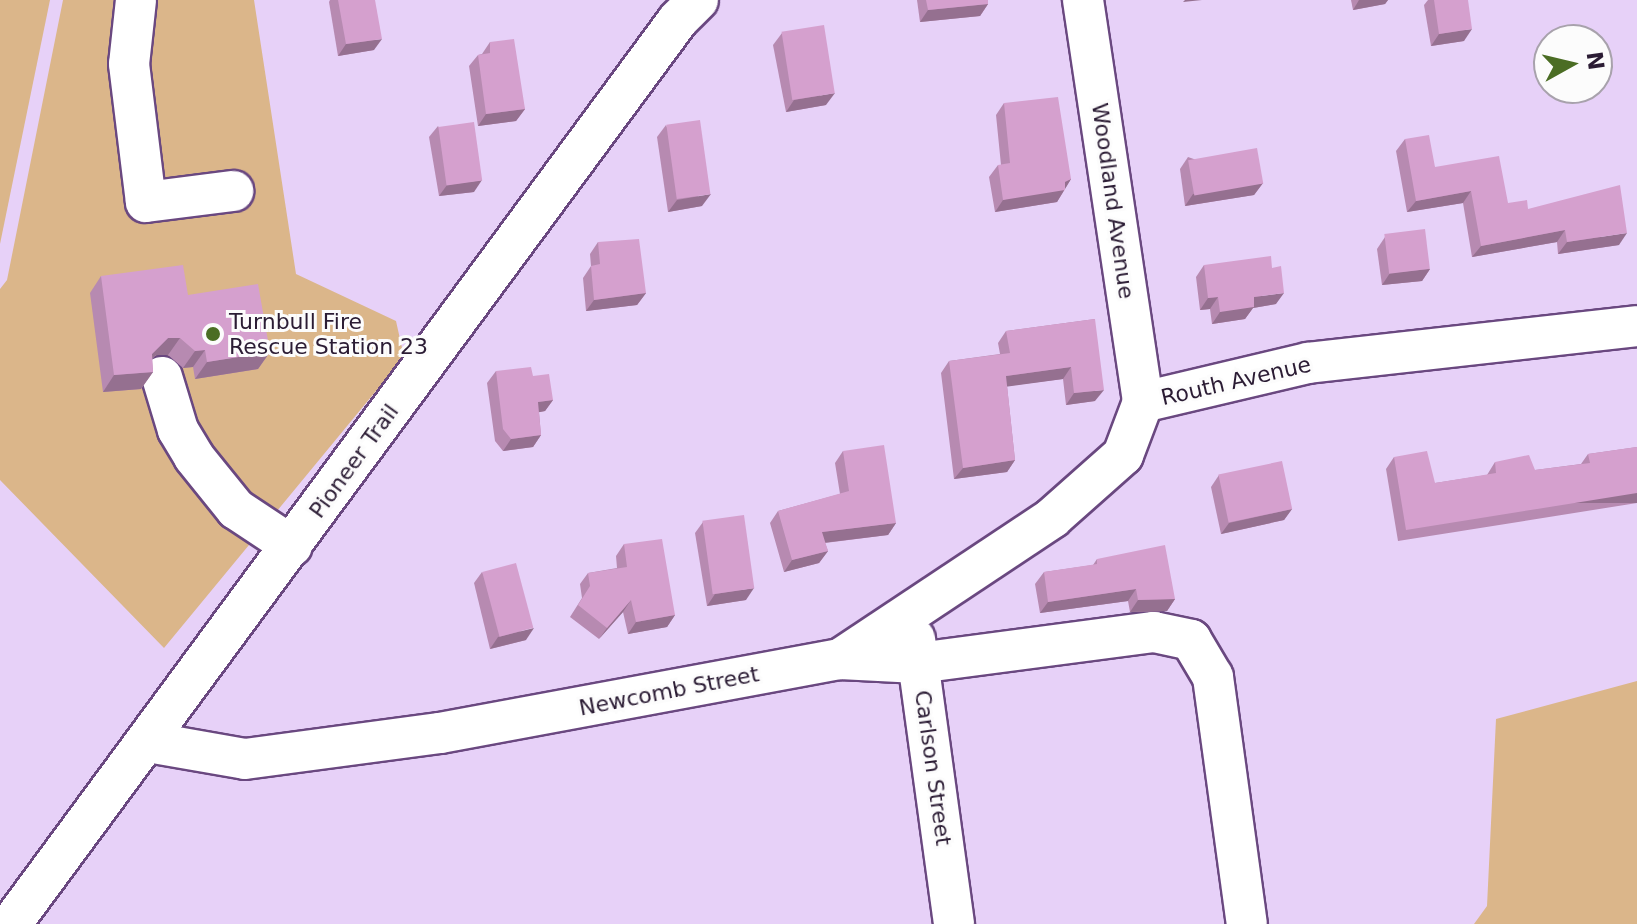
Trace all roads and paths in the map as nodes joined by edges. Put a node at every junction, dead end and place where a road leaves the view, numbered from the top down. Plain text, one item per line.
1 (136, 0) edge
2 (698, 0) edge
3 (1083, 0) edge
4 (233, 191) dead end
5 (1637, 326) edge
6 (162, 377) dead end
7 (1143, 402) junction
8 (292, 546) junction
9 (911, 612) junction
10 (840, 659) junction
11 (918, 663) junction
12 (148, 742) junction
13 (11, 924) edge
14 (954, 924) edge
15 (1247, 924) edge

1 - 4 street
2 - 8 street, Pioneer Trail
3 - 7 street, Woodland Avenue
5 - 7 street, Routh Avenue
6 - 8 street
7 - 9 street, Routh Avenue
8 - 12 street, Pioneer Trail
9 - 10 street, Routh Avenue
9 - 11 street, Carlson Street
10 - 11 street, Newcomb Street
10 - 12 street, Newcomb Street
11 - 14 street, Carlson Street
11 - 15 street, Newcomb Street
12 - 13 street, Pioneer Trail

